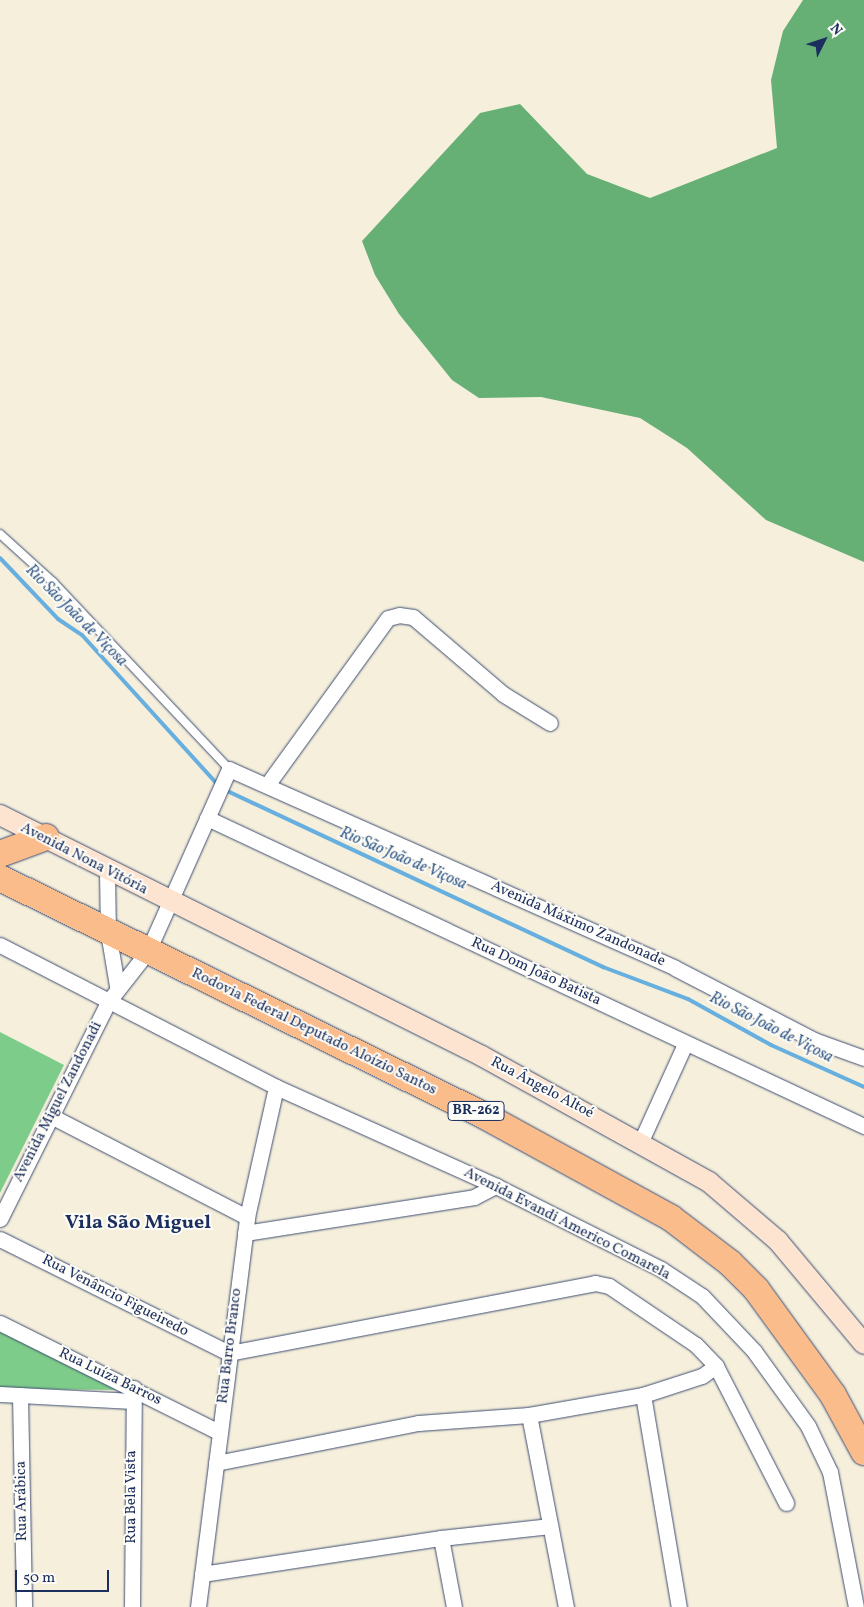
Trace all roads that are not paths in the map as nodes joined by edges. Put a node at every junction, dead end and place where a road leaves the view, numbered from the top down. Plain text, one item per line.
1 (0, 534) edge
2 (550, 723) dead end
3 (228, 772) junction
4 (267, 785) junction
5 (209, 814) junction
6 (0, 815) edge
7 (46, 837) junction
8 (0, 839) edge
9 (0, 854) edge
10 (108, 871) junction
11 (0, 878) edge
12 (168, 902) junction
13 (108, 932) junction
14 (0, 945) edge
15 (148, 951) junction
16 (117, 986) junction
17 (108, 1002) junction
18 (686, 1044) junction
19 (864, 1058) edge
20 (276, 1087) junction
21 (51, 1116) junction
22 (864, 1126) edge
23 (640, 1141) junction
24 (496, 1186) junction
25 (247, 1216) junction
26 (0, 1219) edge
27 (245, 1233) junction
28 (0, 1239) edge
29 (0, 1323) edge
30 (864, 1344) edge
31 (229, 1353) junction
32 (716, 1366) junction
33 (0, 1394) edge
34 (133, 1394) junction
35 (20, 1395) junction
36 (643, 1395) junction
37 (529, 1415) junction
38 (219, 1432) junction
39 (864, 1452) edge
40 (216, 1463) junction
41 (786, 1503) dead end
42 (550, 1526) junction
43 (441, 1538) junction
44 (202, 1574) junction
45 (24, 1607) edge
46 (132, 1607) edge
47 (198, 1607) edge
48 (454, 1607) edge
49 (566, 1607) edge
50 (679, 1607) edge
51 (856, 1607) edge

1 - 3 lane
2 - 4 street
3 - 4 street, Avenida Máximo Zandonade
3 - 5 street
4 - 19 street, Avenida Máximo Zandonade
5 - 12 street, Avenida Miguel Zandonadi
5 - 18 street, Rua Dom João Batista
6 - 7 street, Avenida Nona Vitória
7 - 8 highway
7 - 9 highway
7 - 10 street, Avenida Nona Vitória
10 - 12 street, Avenida Nona Vitória
10 - 13 street
11 - 13 highway, Rodovia Federal Deputado Aloízio Santos / BR-262
12 - 15 street, Avenida Miguel Zandonadi
12 - 23 street, Rua Ângelo Altoé
13 - 15 highway, Rodovia Federal Deputado Aloízio Santos / BR-262
13 - 16 street
14 - 17 street, Avenida Evandi Americo Comarela
15 - 16 street, Avenida Miguel Zandonadi
15 - 39 highway, Rodovia Federal Deputado Aloízio Santos / BR-262
16 - 17 street, Avenida Miguel Zandonadi
17 - 20 street, Avenida Evandi Americo Comarela
17 - 21 street, Avenida Miguel Zandonadi
18 - 22 street, Rua Dom João Batista
18 - 23 street
20 - 24 street, Avenida Evandi Americo Comarela
20 - 25 street, Rua Barro Branco
21 - 25 street
21 - 26 street, Avenida Miguel Zandonadi
23 - 30 street, Rua Ângelo Altoé
24 - 27 street
24 - 51 street, Avenida Evandi Americo Comarela
25 - 27 street, Rua Barro Branco
27 - 31 street, Rua Barro Branco
28 - 31 street, Rua Venâncio Figueiredo
29 - 34 street, Rua Luíza Barros
31 - 32 street
31 - 38 street, Rua Barro Branco
32 - 36 street
32 - 41 street
33 - 35 street
34 - 35 street
34 - 38 street, Rua Luíza Barros
34 - 46 street, Rua Bela Vista
35 - 45 street, Rua Arábica
36 - 37 street
36 - 50 street
37 - 40 street
37 - 42 street
38 - 40 street, Rua Barro Branco
40 - 44 street, Rua Barro Branco
42 - 43 street
42 - 49 street
43 - 44 street
43 - 48 street
44 - 47 street, Rua Barro Branco

